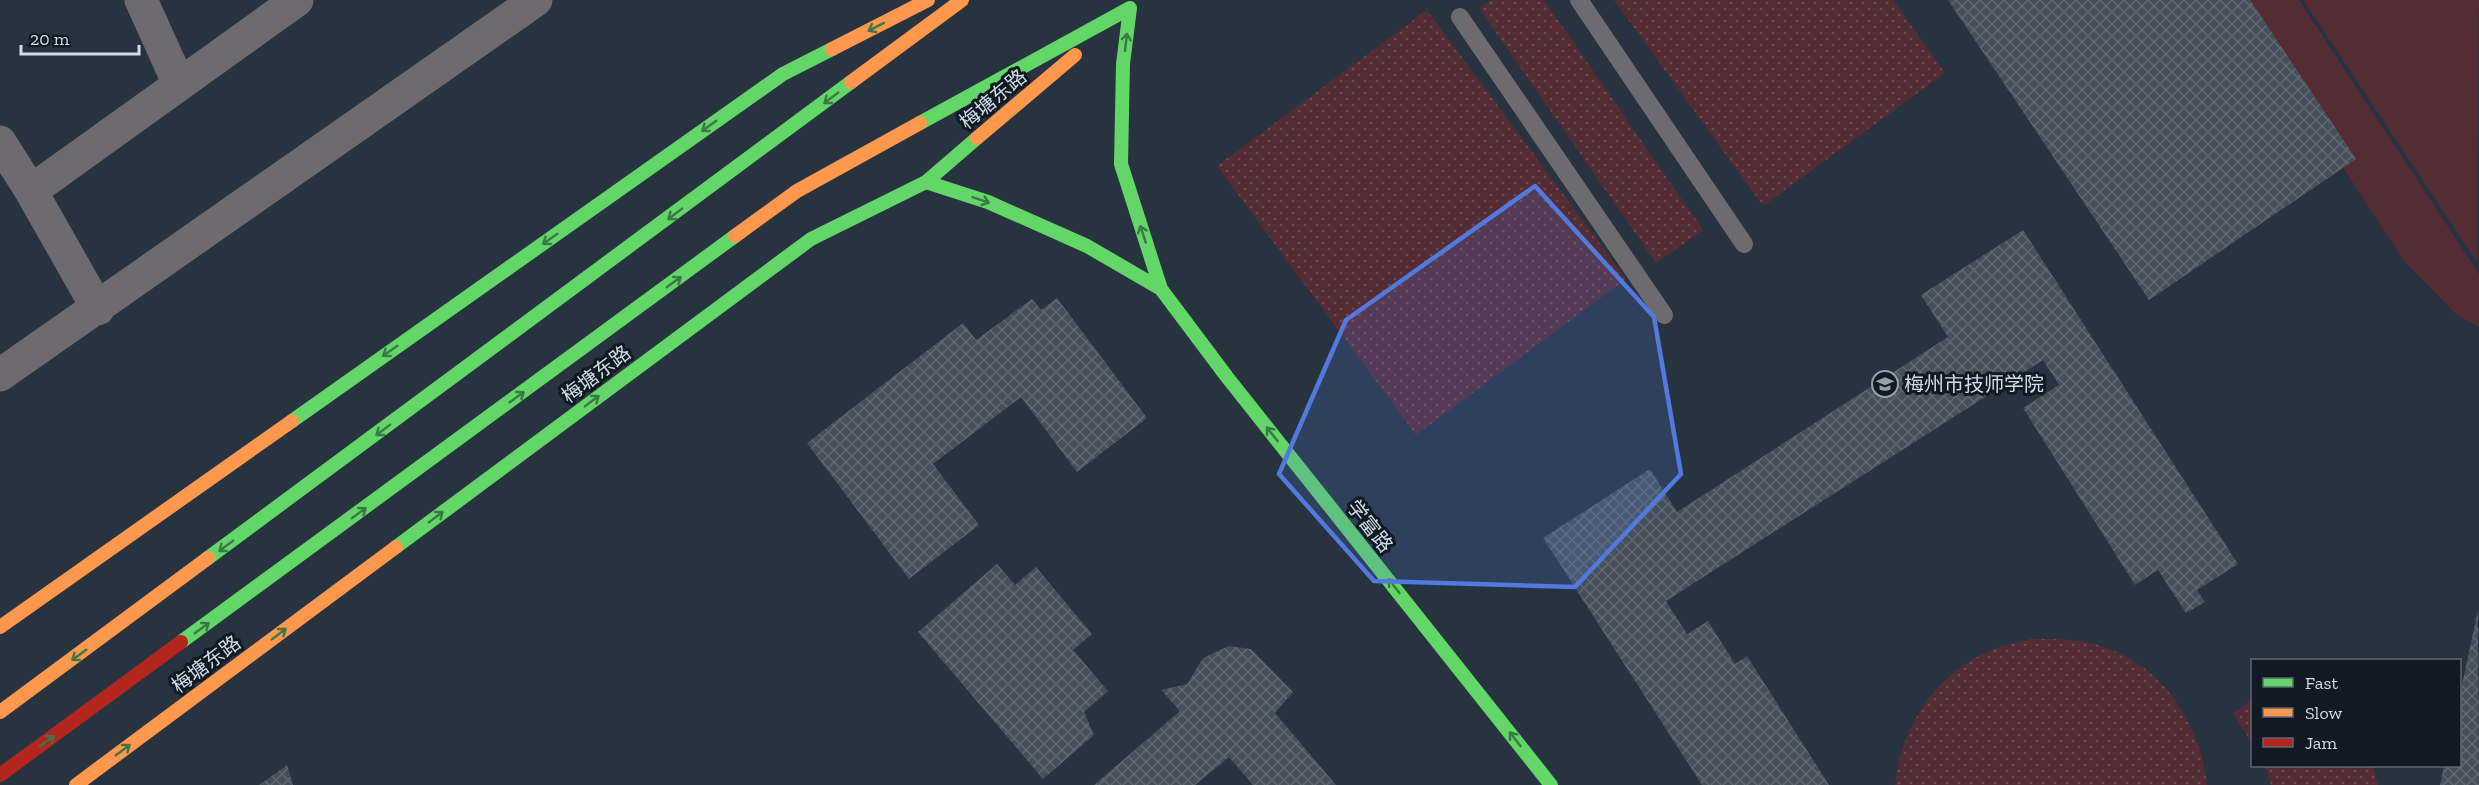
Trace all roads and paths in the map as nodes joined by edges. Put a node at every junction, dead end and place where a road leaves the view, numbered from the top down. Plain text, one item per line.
1 (141, 0) edge
2 (297, 0) edge
3 (536, 0) edge
4 (928, 0) edge
5 (962, 0) edge
6 (1142, 0) edge
7 (1579, 0) edge
8 (1130, 8) junction
9 (1460, 17) dead end
10 (179, 84) junction
11 (0, 141) edge
12 (926, 182) junction
13 (31, 191) junction
14 (1744, 244) dead end
15 (1161, 290) junction
16 (98, 309) junction
17 (1664, 315) dead end
18 (0, 375) edge
19 (0, 627) edge
20 (0, 712) edge
21 (0, 775) edge
22 (76, 785) edge
23 (1551, 785) edge

1 - 10 street
2 - 10 street
3 - 16 street
4 -> 19 main road
5 -> 20 main road
6 - 8 main road, 梅塘东路
7 - 14 lane
8 - 12 main road, 梅塘东路
15 -> 8 main road
21 -> 8 main road
9 - 17 lane
10 - 13 street
11 - 13 street
12 -> 15 main road
22 -> 12 main road, 梅塘东路
13 - 16 street
23 -> 15 main road, 学富路
16 - 18 street

